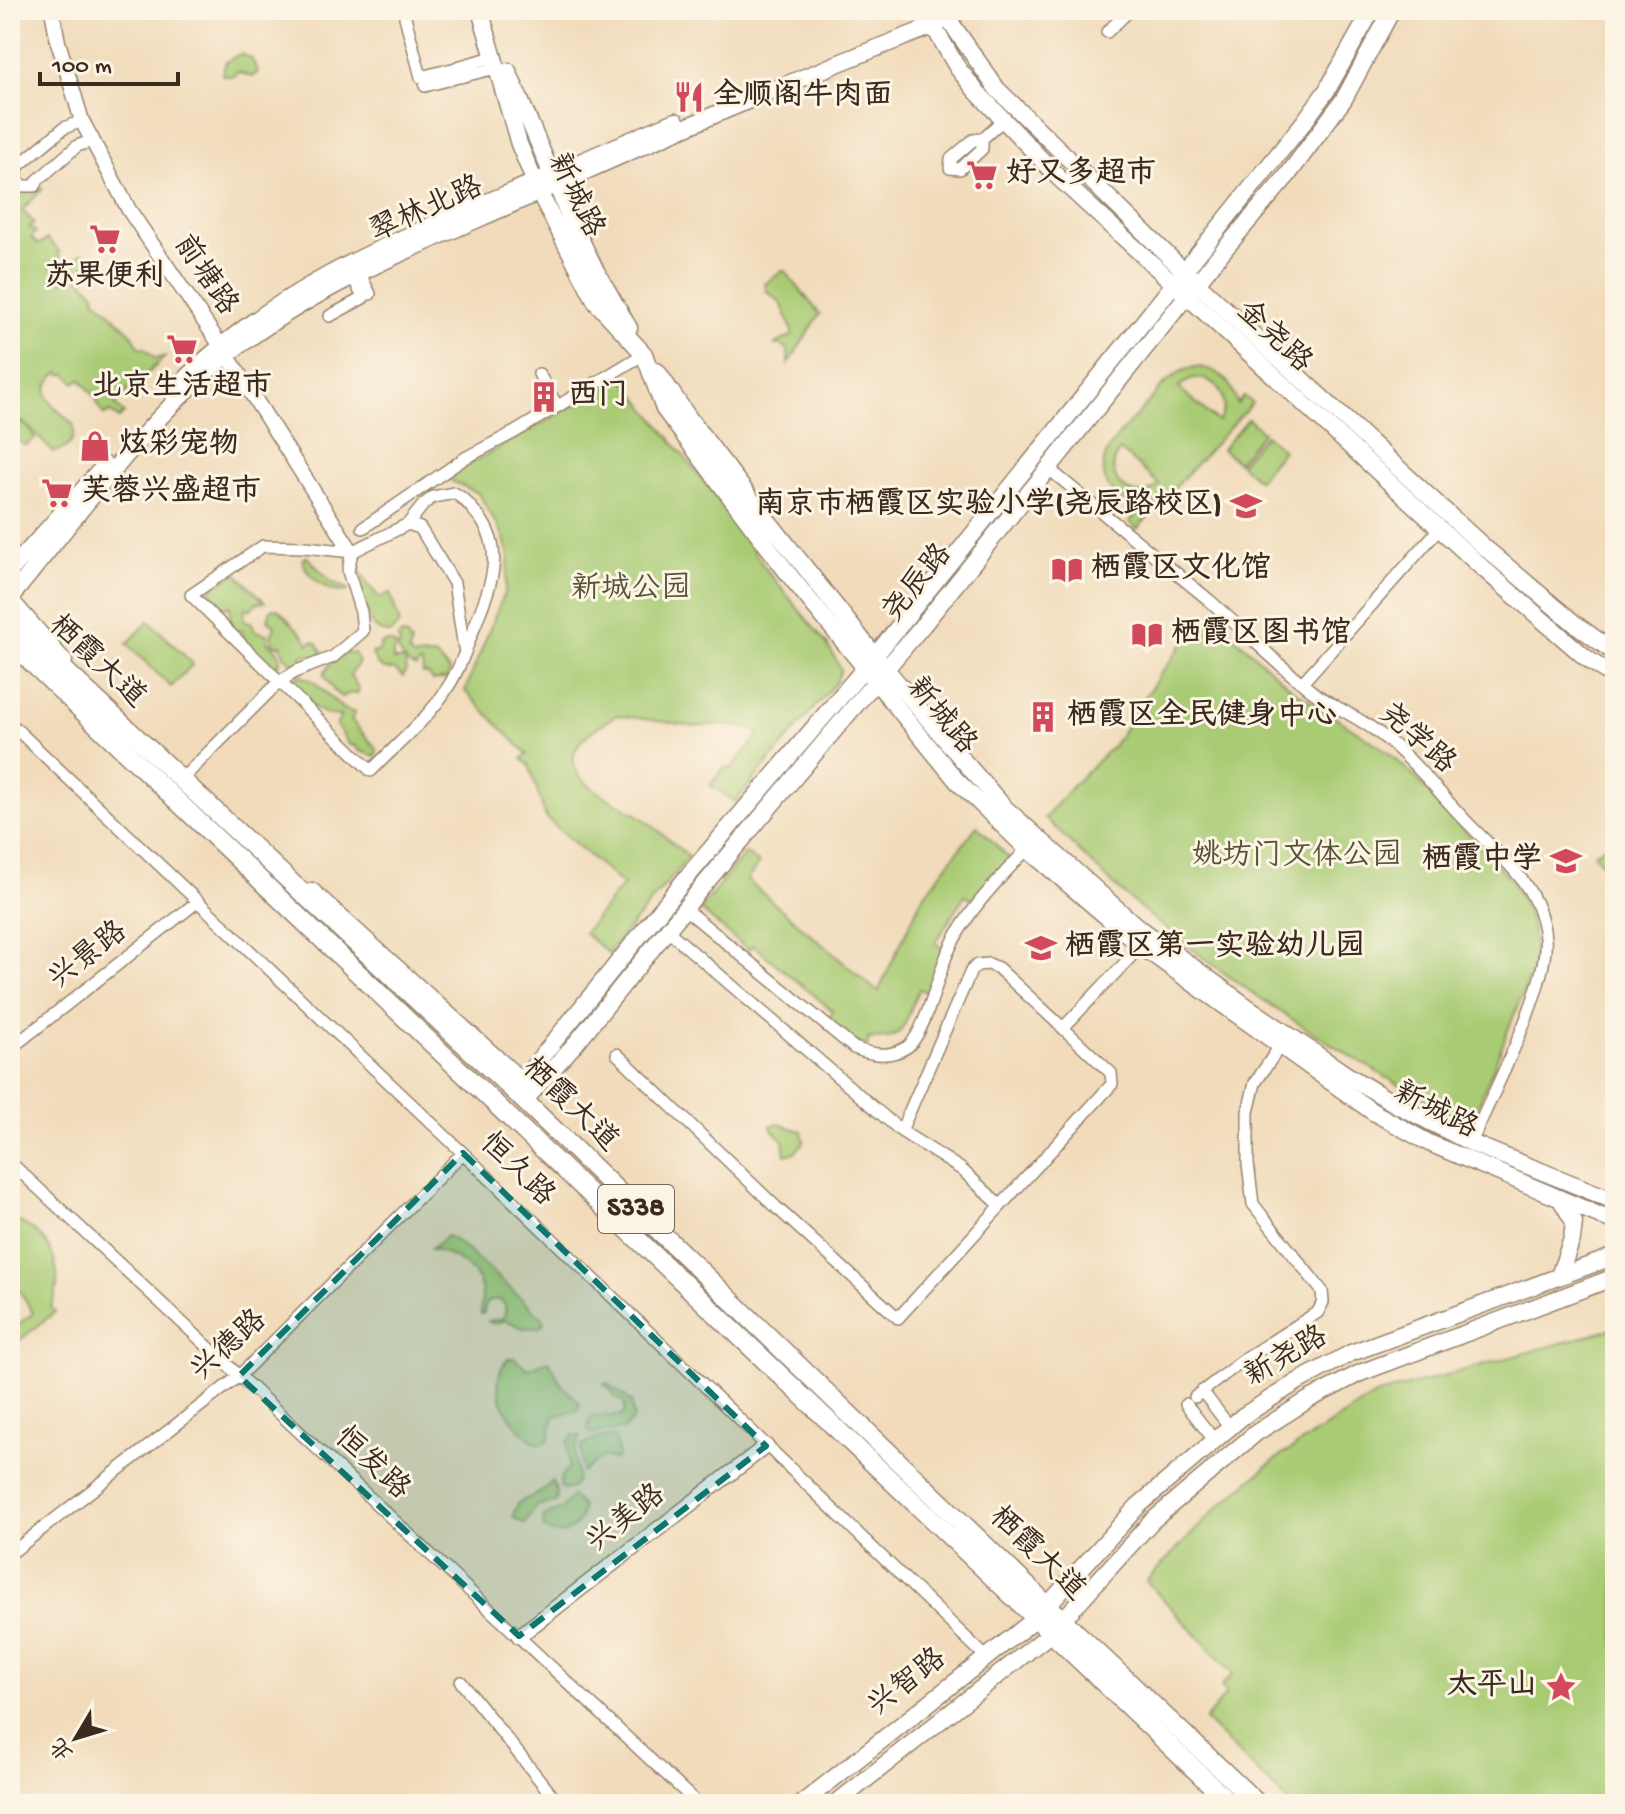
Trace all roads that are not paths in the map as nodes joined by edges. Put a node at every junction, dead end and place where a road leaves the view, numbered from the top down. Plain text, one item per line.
1 (52, 10) edge
2 (480, 10) edge
3 (491, 10) edge
4 (1130, 10) edge
5 (1372, 10) edge
6 (1392, 10) edge
7 (939, 14) edge
8 (405, 17) dead end
9 (1107, 32) dead end
10 (495, 62) junction
11 (456, 73) junction
12 (425, 86) dead end
13 (1003, 120) junction
14 (82, 121) junction
15 (982, 139) dead end
16 (92, 141) junction
17 (553, 179) junction
18 (536, 187) junction
19 (355, 274) junction
20 (1191, 278) junction
21 (1174, 285) junction
22 (370, 294) dead end
23 (1187, 297) junction
24 (330, 316) dead end
25 (223, 350) junction
26 (644, 354) junction
27 (539, 374) dead end
28 (557, 406) junction
29 (1049, 469) junction
30 (408, 524) junction
31 (363, 528) dead end
32 (1440, 528) junction
33 (352, 552) junction
34 (10, 571) edge
35 (10, 598) edge
36 (10, 619) edge
37 (10, 642) edge
38 (1615, 653) edge
39 (465, 654) junction
40 (10, 655) edge
41 (875, 669) junction
42 (1615, 678) edge
43 (279, 682) junction
44 (1302, 683) junction
45 (78, 708) junction
46 (10, 723) edge
47 (186, 775) junction
48 (1027, 849) junction
49 (197, 902) junction
50 (685, 909) junction
51 (667, 930) junction
52 (1141, 946) junction
53 (1063, 1028) junction
54 (1280, 1046) junction
55 (10, 1049) edge
56 (617, 1054) dead end
57 (520, 1091) junction
58 (901, 1131) junction
59 (1471, 1143) junction
60 (463, 1153) junction
61 (10, 1162) edge
62 (1561, 1200) junction
63 (1615, 1201) edge
64 (1000, 1205) junction
65 (1615, 1222) edge
66 (1615, 1256) edge
67 (1559, 1276) junction
68 (1615, 1277) edge
69 (239, 1376) junction
70 (1194, 1397) junction
71 (1230, 1427) junction
72 (1214, 1440) junction
73 (766, 1446) junction
74 (10, 1554) edge
75 (1041, 1612) junction
76 (1063, 1619) junction
77 (1050, 1634) junction
78 (519, 1636) junction
79 (986, 1657) junction
80 (461, 1682) dead end
81 (559, 1804) edge
82 (698, 1804) edge
83 (801, 1804) edge
84 (835, 1804) edge
85 (1231, 1804) edge
86 (1258, 1804) edge

1 - 14 street, 前塘路
2 - 10 main road, 新城路
3 - 17 main road, 新城路
4 - 9 street
5 - 20 main road, 尧辰路
6 - 20 main road, 尧辰路
7 - 13 main road, 金尧路
7 - 17 main road, 翠林北路
7 - 20 main road, 金尧路
8 - 11 street
10 - 11 street
10 - 18 main road, 新城路
11 - 12 street
13 - 15 street
13 - 21 main road, 金尧路
14 - 16 street, 前塘路
14 - 16 street
16 - 25 street, 前塘路
17 - 18 main road, 翠林北路
17 - 41 main road, 新城路
18 - 19 main road, 翠林北路
18 - 25 main road, 翠林北路
18 - 26 main road, 新城路
19 - 22 street
19 - 24 street
19 - 25 main road, 翠林北路
20 - 21 main road, 尧辰路
20 - 23 main road, 尧辰路
20 - 38 main road, 金尧路
21 - 23 main road, 金尧路
21 - 41 main road, 尧辰路
23 - 29 main road, 尧辰路
23 - 32 main road, 金尧路
25 - 33 street, 前塘路
25 - 34 main road, 翠林北路
25 - 35 main road, 翠林北路
26 - 28 street
26 - 41 main road, 新城路
27 - 28 street
28 - 31 street
29 - 41 main road, 尧辰路
29 - 44 street, 尧学路
30 - 33 street
30 - 39 street
30 - 39 street
32 - 42 main road, 金尧路
32 - 44 street
33 - 43 street
33 - 43 street
35 - 47 street
36 - 57 main road, 栖霞大道 / S338
37 - 45 main road, 栖霞大道 / S338
39 - 43 street
40 - 45 main road
41 - 48 main road, 新城路
41 - 50 main road, 尧辰路
41 - 57 main road, 尧辰路
41 - 59 main road, 新城路
43 - 47 street
44 - 59 street, 尧学路
45 - 75 main road, 栖霞大道 / S338
46 - 49 street, 恒久路
47 - 57 street
48 - 50 street
48 - 52 main road, 新城路
49 - 55 street, 兴景路
49 - 60 street, 恒久路
50 - 51 main road, 尧辰路
51 - 57 main road, 尧辰路
51 - 58 street
52 - 53 street
52 - 54 main road, 新城路
53 - 58 street
53 - 64 street
54 - 62 main road, 新城路
54 - 70 street
56 - 64 street
57 - 75 main road, 栖霞大道 / S338
58 - 64 street
59 - 63 main road, 新城路
60 - 69 street, 兴德路
60 - 73 street, 恒久路
61 - 69 street, 恒发路
62 - 65 main road, 新城路
62 - 67 main road
66 - 67 main road, 新尧路
67 - 71 main road, 新尧路
68 - 76 main road, 新尧路
69 - 74 street, 兴德路
69 - 78 street, 恒发路
70 - 71 street
70 - 72 street
71 - 72 main road, 新尧路
72 - 75 main road, 新尧路
73 - 78 street, 兴美路
73 - 79 street, 恒久路
75 - 76 main road, 栖霞大道 / S338
75 - 77 main road, 栖霞大道 / S338
75 - 79 main road, 兴智路
76 - 77 main road, 兴智路
76 - 86 main road, 栖霞大道 / S338
77 - 84 main road, 兴智路
77 - 85 main road, 栖霞大道 / S338
78 - 82 street, 恒发路
79 - 83 main road, 兴智路
80 - 81 street

